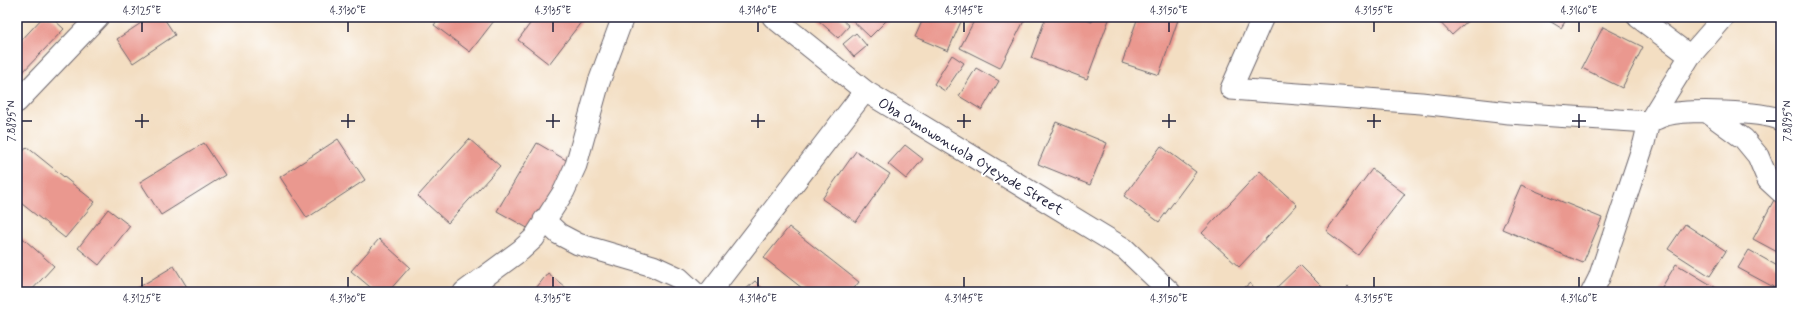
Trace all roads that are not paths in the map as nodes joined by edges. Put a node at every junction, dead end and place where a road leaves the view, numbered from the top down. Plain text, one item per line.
1 (98, 17) edge
2 (623, 17) edge
3 (772, 17) edge
4 (1263, 17) edge
5 (1638, 17) edge
6 (1724, 17) edge
7 (1690, 56) junction
8 (865, 91) junction
9 (17, 102) edge
10 (1707, 112) junction
11 (1778, 116) edge
12 (1649, 122) junction
13 (1781, 192) edge
14 (544, 220) junction
15 (464, 292) edge
16 (694, 292) edge
17 (710, 292) edge
18 (1170, 292) edge
19 (1592, 292) edge

1 - 9 street
2 - 14 street
3 - 8 street, Oba Omowonuola Oyeyode Street
4 - 12 street
5 - 7 street
6 - 7 street
7 - 12 street
8 - 17 street
8 - 18 street, Oba Omowonuola Oyeyode Street
10 - 11 street
10 - 12 street
10 - 13 street
12 - 19 street
14 - 15 street
14 - 16 street

